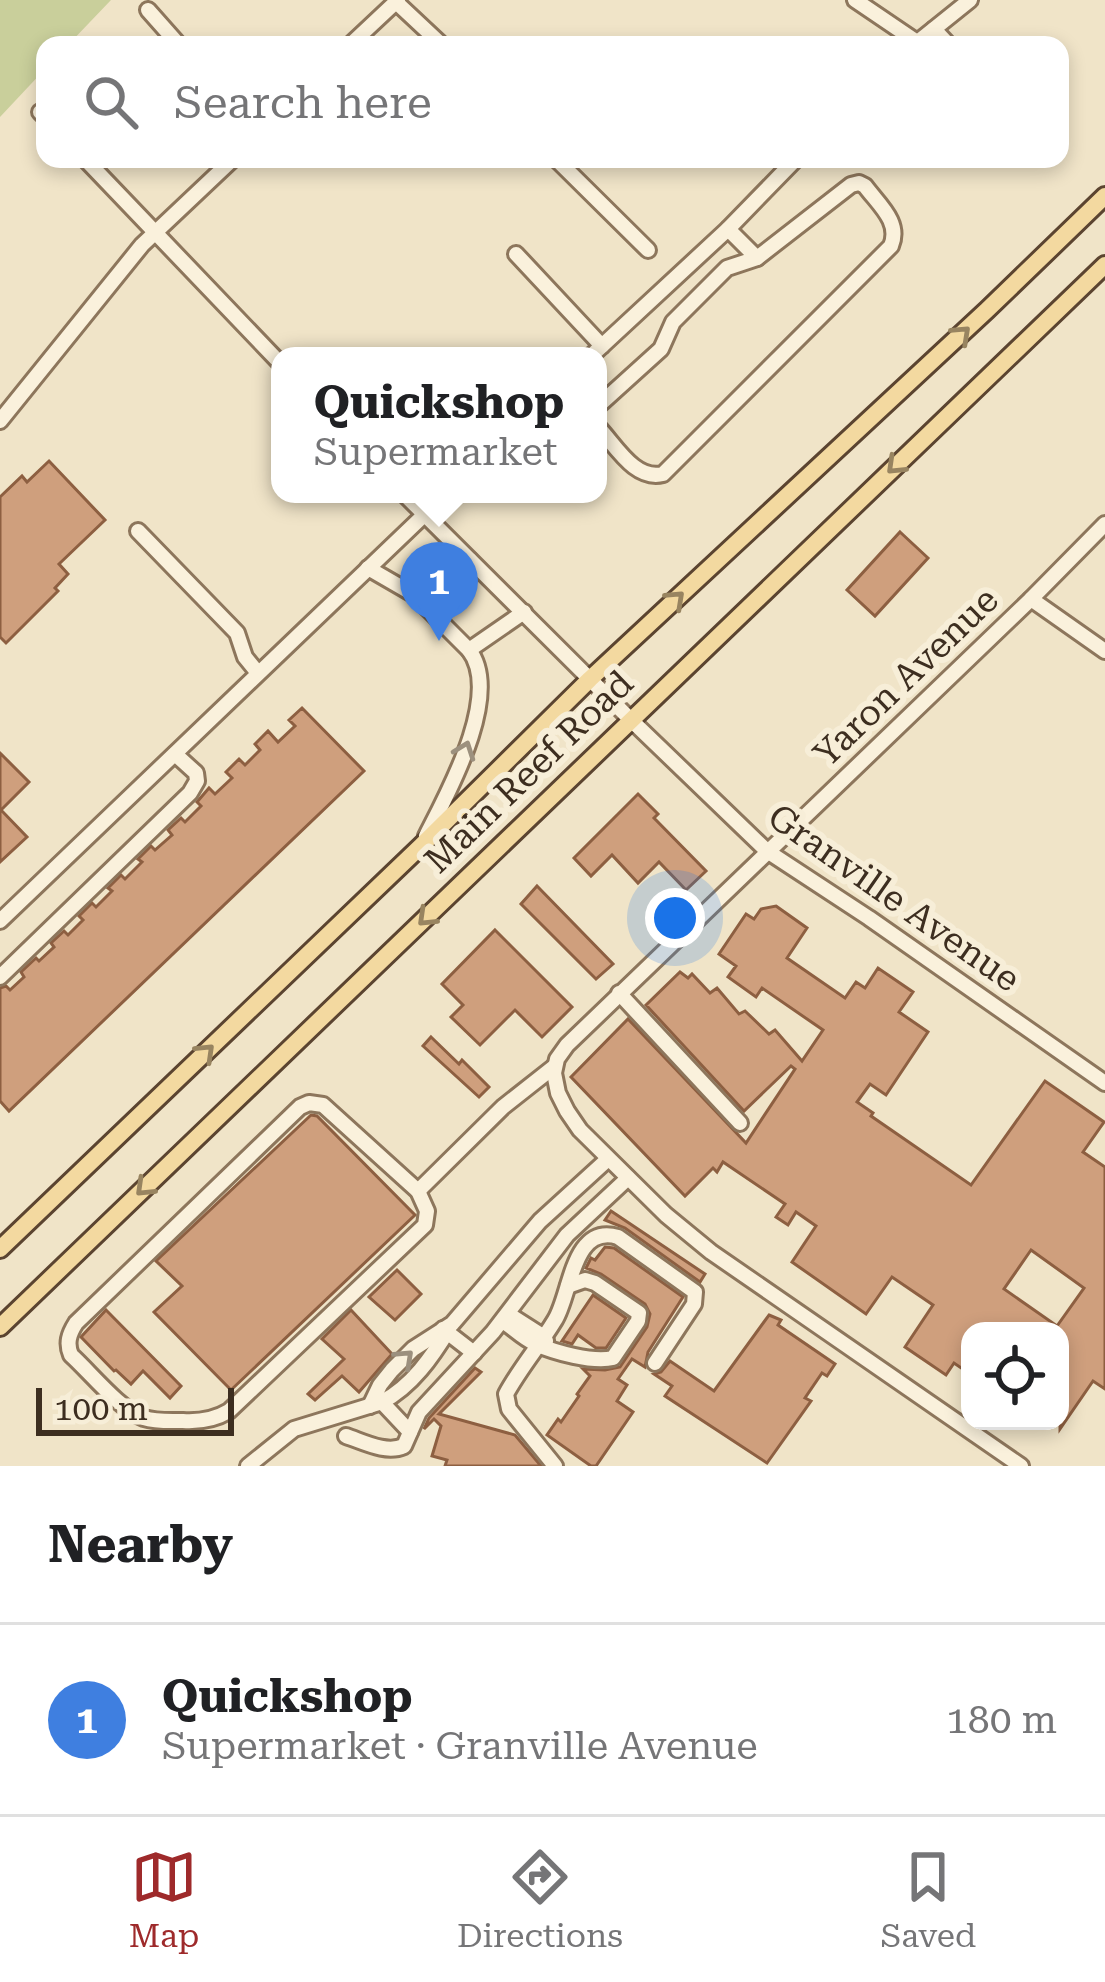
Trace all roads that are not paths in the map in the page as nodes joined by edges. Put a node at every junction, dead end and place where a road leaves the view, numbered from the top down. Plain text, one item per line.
1 (855, 0) edge
2 (970, 0) edge
3 (397, 1) edge
4 (148, 10) dead end
5 (934, 28) junction
6 (171, 36) edge
7 (360, 36) edge
8 (433, 36) edge
9 (905, 36) edge
10 (925, 36) edge
11 (941, 36) edge
12 (94, 168) edge
13 (223, 168) edge
14 (565, 168) edge
15 (787, 168) edge
16 (1105, 196) edge
17 (728, 229) junction
18 (155, 232) junction
19 (648, 250) dead end
20 (516, 254) dead end
21 (757, 258) junction
22 (1105, 266) edge
23 (594, 347) edge
24 (601, 347) edge
25 (271, 354) edge
26 (607, 398) edge
27 (0, 422) edge
28 (607, 437) edge
29 (413, 503) edge
30 (437, 503) edge
31 (424, 515) junction
32 (1105, 524) edge
33 (138, 531) dead end
34 (470, 560) junction
35 (368, 568) junction
36 (1031, 599) junction
37 (428, 608) junction
38 (524, 612) junction
39 (469, 650) junction
40 (1105, 650) edge
41 (258, 674) junction
42 (590, 679) junction
43 (630, 719) junction
44 (175, 754) junction
45 (421, 846) junction
46 (767, 851) junction
47 (0, 921) edge
48 (0, 977) edge
49 (619, 993) junction
50 (555, 1073) junction
51 (1105, 1083) edge
52 (740, 1124) dead end
53 (608, 1159) junction
54 (628, 1178) junction
55 (418, 1191) junction
56 (0, 1249) edge
57 (568, 1286) junction
58 (506, 1317) junction
59 (0, 1327) edge
60 (447, 1329) junction
61 (543, 1343) junction
62 (474, 1353) junction
63 (655, 1363) dead end
64 (376, 1401) junction
65 (410, 1432) junction
66 (346, 1436) dead end
67 (248, 1466) edge
68 (555, 1466) edge
69 (1022, 1466) edge

1 - 9 street
2 - 5 street
3 - 7 street
3 - 8 street
4 - 6 street
5 - 10 street
5 - 11 street
12 - 18 street
13 - 18 street
14 - 19 street
15 - 17 street
42 -> 16 main road, Main Reef Road
17 - 21 street
17 - 24 street
18 - 25 street
18 - 27 street
20 - 23 street
21 - 26 street
21 - 28 street
22 -> 43 main road, Main Reef Road
29 - 31 street, Granville Avenue
30 - 31 street
31 - 34 street, Granville Avenue
31 - 35 street
32 - 36 street, Yaron Avenue
33 - 41 street
34 - 37 street
34 - 38 street, Granville Avenue
35 - 37 street
35 - 41 street
36 - 40 street
36 - 46 street, Yaron Avenue
37 - 39 street
38 - 39 street
38 - 42 street, Granville Avenue
45 -> 39 street
41 - 44 street
42 - 43 street, Granville Avenue
42 - 45 main road, Main Reef Road
43 - 46 street, Granville Avenue
43 -> 59 main road, Main Reef Road
44 - 47 street
44 - 48 street
56 -> 45 main road, Main Reef Road
46 - 49 street, Yaron Avenue
46 - 51 street, Granville Avenue
49 - 50 street, Yaron Avenue
49 - 52 street
50 - 53 street
50 - 55 street, Yaron Avenue
53 - 54 street
53 - 60 street
54 - 58 street
54 - 69 street
55 - 55 street
57 - 61 street
57 - 61 street
57 - 63 street
58 - 61 street
58 - 62 street
60 - 62 street
60 - 64 street
61 - 68 street
62 - 65 street
64 - 65 street
64 - 67 street
65 - 66 street

